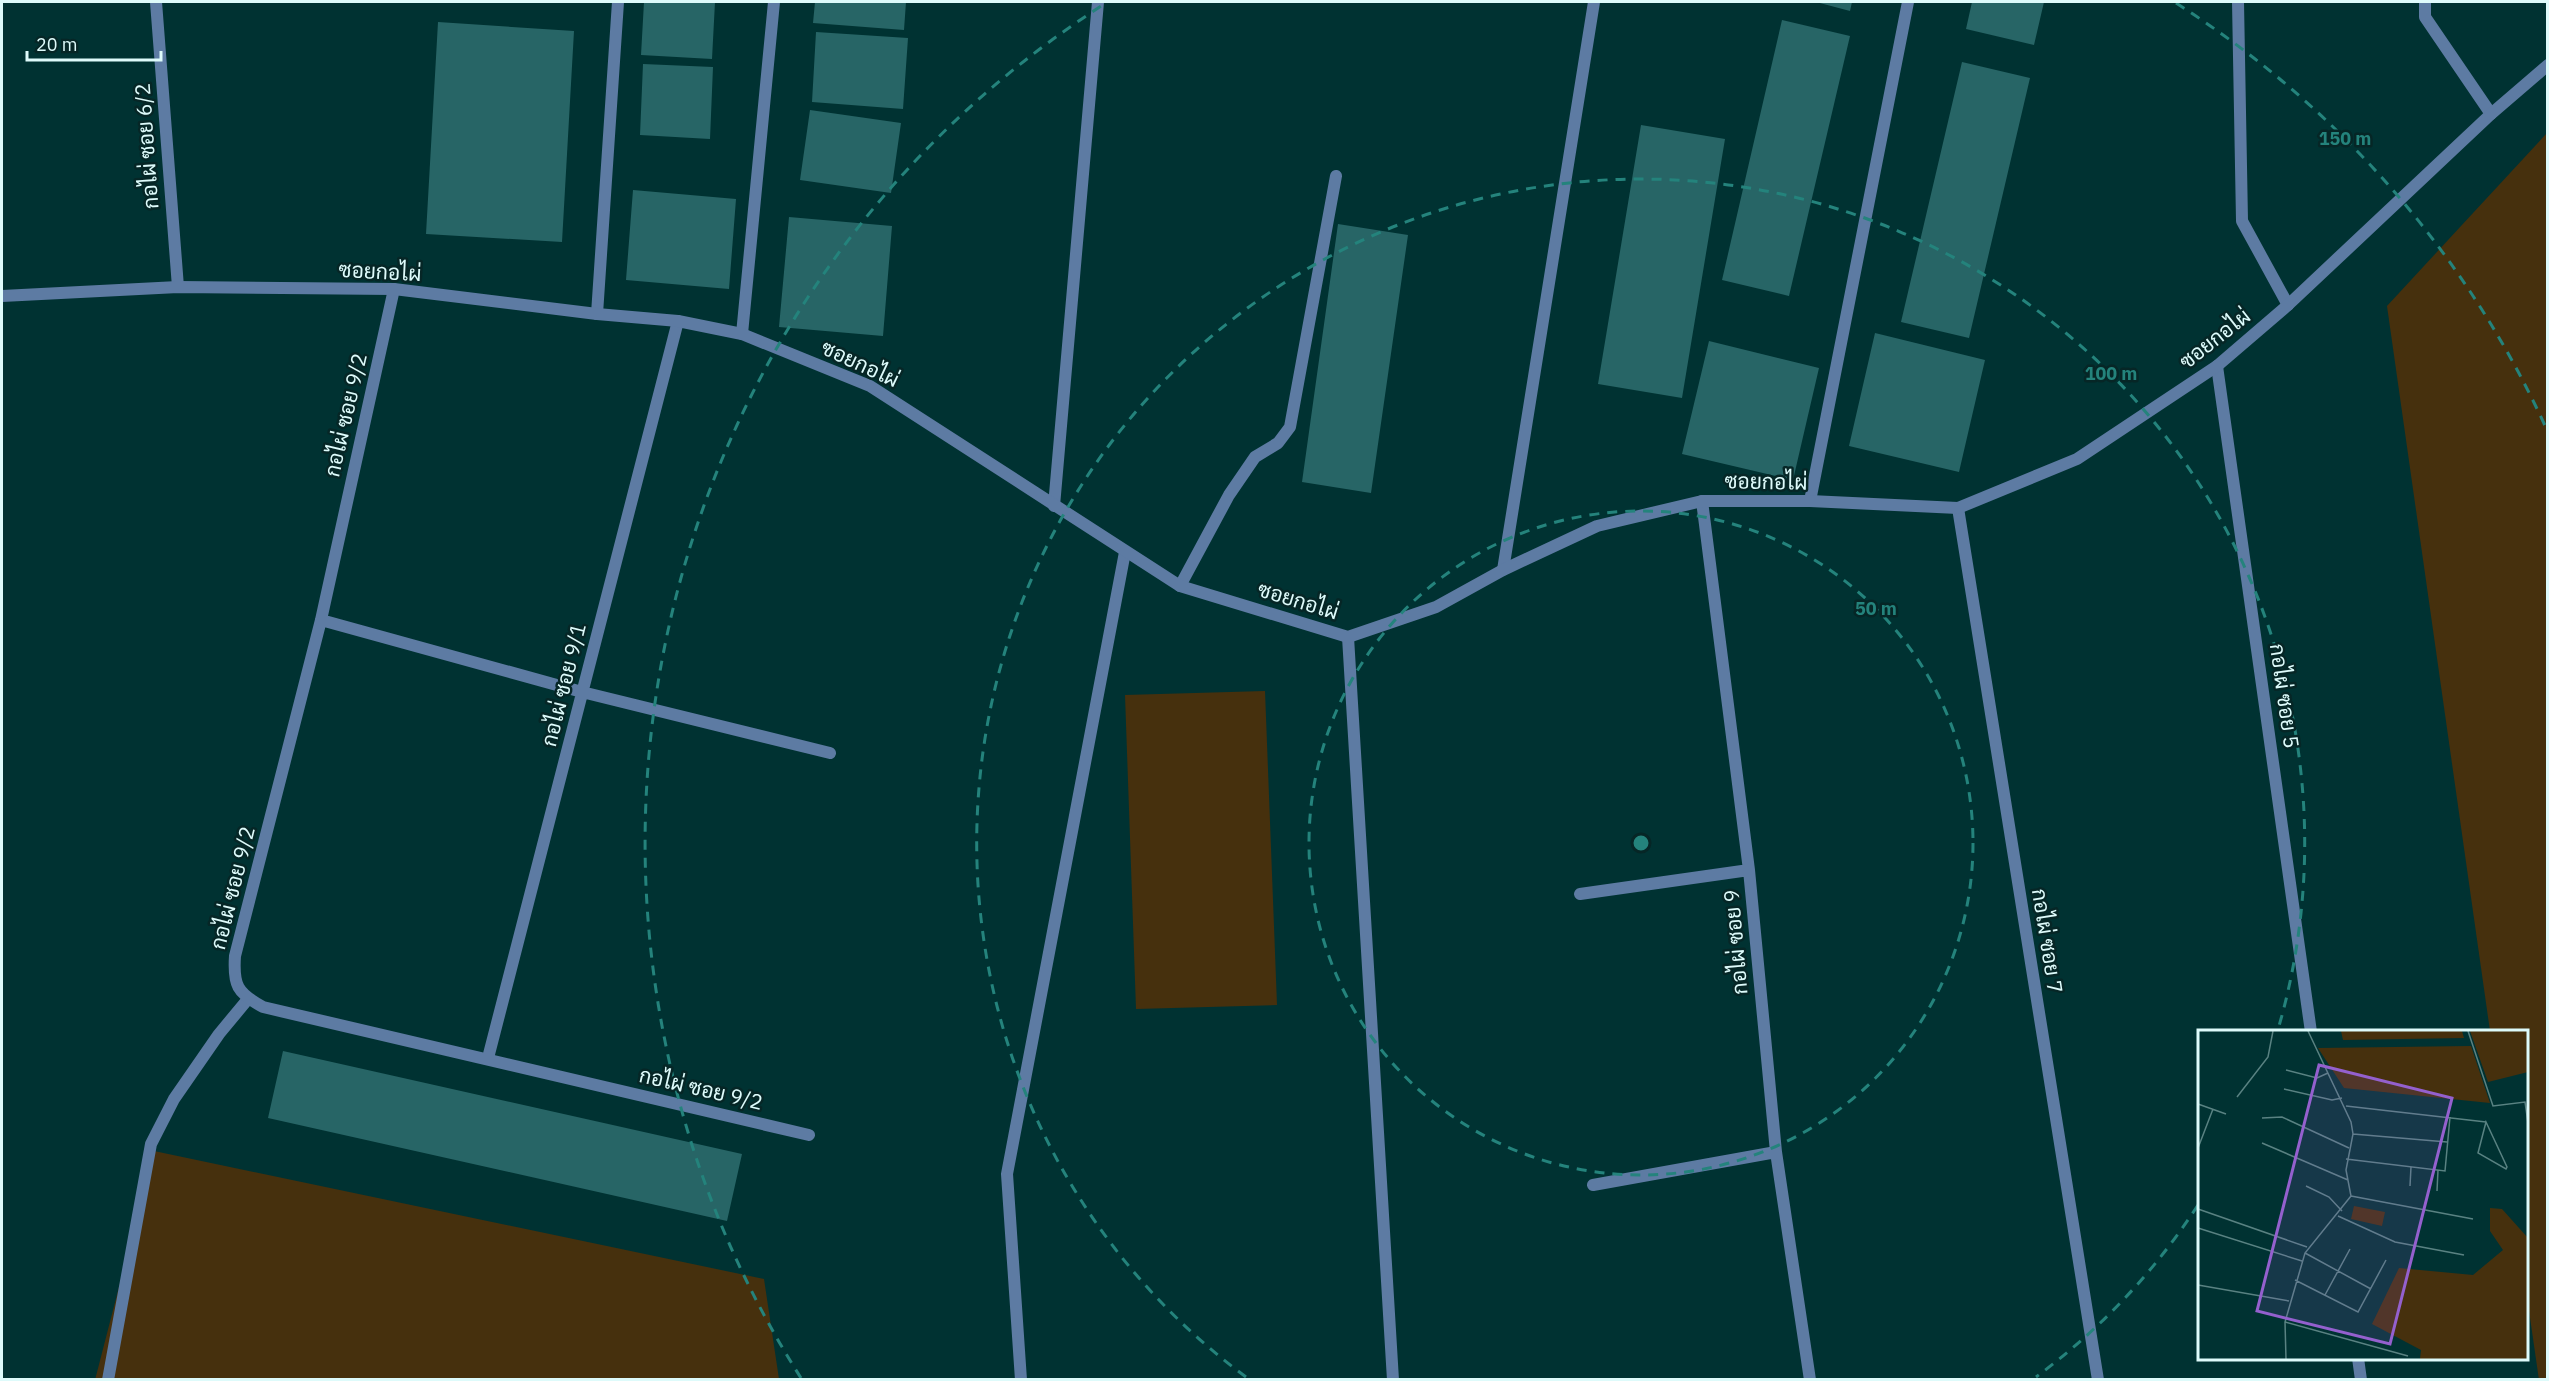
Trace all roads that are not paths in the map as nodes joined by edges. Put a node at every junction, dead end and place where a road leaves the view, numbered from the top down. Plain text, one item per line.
1 (156, 2) edge
2 (618, 2) edge
3 (774, 2) edge
4 (1098, 2) edge
5 (1594, 2) edge
6 (1908, 2) edge
7 (2238, 2) edge
8 (2425, 2) edge
9 (2547, 65) edge
10 (2491, 114) junction
11 (1336, 176) dead end
12 (178, 287) junction
13 (394, 289) junction
14 (2, 296) edge
15 (2288, 305) junction
16 (597, 314) junction
17 (678, 321) junction
18 (742, 334) junction
19 (2217, 366) junction
20 (1702, 501) junction
21 (1809, 501) junction
22 (1054, 506) junction
23 (1958, 508) junction
24 (1125, 552) junction
25 (1503, 570) junction
26 (1180, 586) junction
27 (321, 620) junction
28 (1348, 637) junction
29 (582, 692) junction
30 (830, 753) dead end
31 (1749, 870) junction
32 (1580, 894) dead end
33 (248, 999) junction
34 (2312, 1030) edge
35 (488, 1058) junction
36 (810, 1135) dead end
37 (1776, 1152) junction
38 (1593, 1185) dead end
39 (2358, 1360) edge
40 (108, 1380) edge
41 (1021, 1380) edge
42 (1393, 1380) edge
43 (1810, 1380) edge
44 (2098, 1380) edge
45 (2361, 1380) edge

1 - 12 street, กอไผ่ ซอย 6/2
2 - 16 street
3 - 18 street
4 - 22 street
5 - 25 street
6 - 21 street
7 - 15 street
8 - 10 street
9 - 10 street, ซอยกอไผ่
10 - 15 street, ซอยกอไผ่
11 - 26 street
12 - 13 street, ซอยกอไผ่
12 - 14 street, ซอยกอไผ่
13 - 16 street, ซอยกอไผ่
13 - 27 street, กอไผ่ ซอย 9/2
15 - 19 street, ซอยกอไผ่
16 - 17 street, ซอยกอไผ่
17 - 18 street, ซอยกอไผ่
17 - 29 street, กอไผ่ ซอย 9/1
18 - 22 street, ซอยกอไผ่
19 - 23 street, ซอยกอไผ่
19 - 34 street, กอไผ่ ซอย 5
20 - 21 street, ซอยกอไผ่
20 - 25 street, ซอยกอไผ่
20 - 31 street, กอไผ่ ซอย 9
21 - 23 street, ซอยกอไผ่
22 - 24 street, ซอยกอไผ่
23 - 44 street, กอไผ่ ซอย 7
24 - 26 street, ซอยกอไผ่
24 - 41 street
25 - 28 street, ซอยกอไผ่
26 - 28 street, ซอยกอไผ่
27 - 29 street
27 - 33 street, กอไผ่ ซอย 9/2
28 - 42 street
29 - 30 street
29 - 35 street, กอไผ่ ซอย 9/1
31 - 32 street
31 - 37 street, กอไผ่ ซอย 9
33 - 35 street, กอไผ่ ซอย 9/2
33 - 40 street
35 - 36 street, กอไผ่ ซอย 9/2
37 - 38 street
37 - 43 street, กอไผ่ ซอย 9
39 - 45 street

